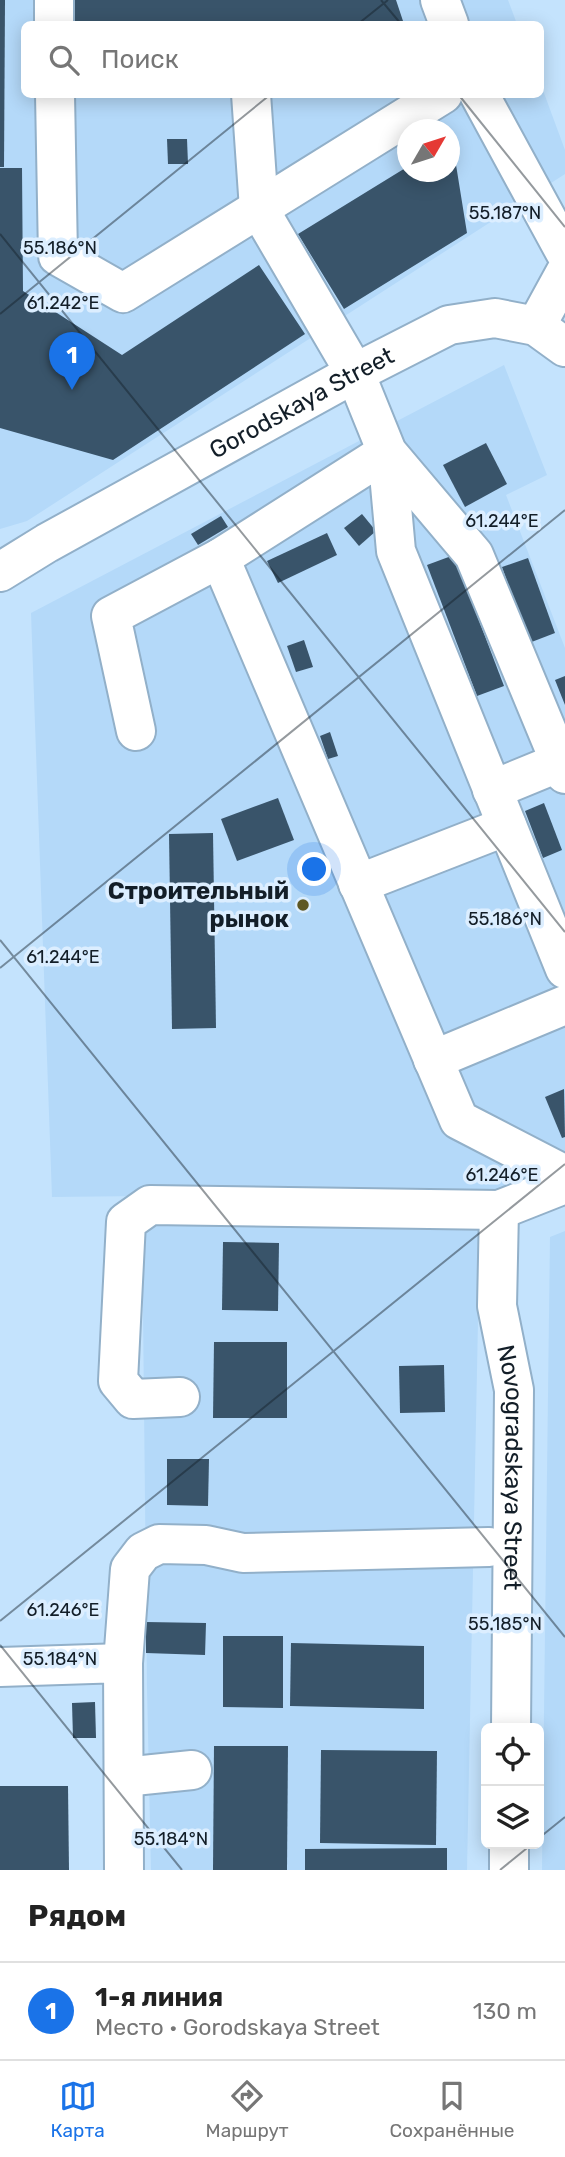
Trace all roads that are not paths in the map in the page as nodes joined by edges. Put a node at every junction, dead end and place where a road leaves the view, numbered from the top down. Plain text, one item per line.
1 (54, 0) edge
2 (440, 0) edge
3 (54, 21) edge
4 (448, 21) edge
5 (55, 98) edge
6 (251, 98) edge
7 (437, 98) edge
8 (481, 98) edge
9 (259, 209) junction
10 (565, 252) edge
11 (565, 274) edge
12 (551, 337) edge
13 (355, 373) junction
14 (387, 452) junction
15 (47, 542) junction
16 (0, 554) edge
17 (220, 558) junction
18 (0, 572) edge
19 (136, 731) dead end
20 (563, 768) edge
21 (492, 790) junction
22 (507, 826) junction
23 (358, 884) junction
24 (565, 969) edge
25 (565, 1005) edge
26 (433, 1060) junction
27 (565, 1175) edge
28 (565, 1184) edge
29 (499, 1210) junction
30 (514, 1390) junction
31 (180, 1397) dead end
32 (489, 1547) junction
33 (124, 1663) junction
34 (0, 1667) edge
35 (486, 1677) dead end
36 (511, 1723) edge
37 (192, 1770) dead end
38 (124, 1777) junction
39 (509, 1849) edge
40 (124, 1870) edge
41 (509, 1870) edge

1 - 3 street
2 - 4 street
5 - 9 street
6 - 9 street
7 - 9 street
8 - 10 street
9 - 13 street
11 - 12 street
12 - 13 street, Gorodskaya Street
13 - 14 street
13 - 15 street, Gorodskaya Street
14 - 17 street
14 - 20 street
14 - 21 street
15 - 16 street
15 - 18 street
17 - 19 street
17 - 23 street
20 - 21 street
21 - 22 street
22 - 23 street
22 - 24 street
23 - 26 street
25 - 26 street
26 - 27 street
28 - 29 street
29 - 30 street, Novogradskaya Street
29 - 31 street
30 - 32 street
30 - 36 street, Novogradskaya Street
32 - 33 street
32 - 35 street
33 - 34 street
33 - 38 street
37 - 38 street
38 - 40 street
39 - 41 street

